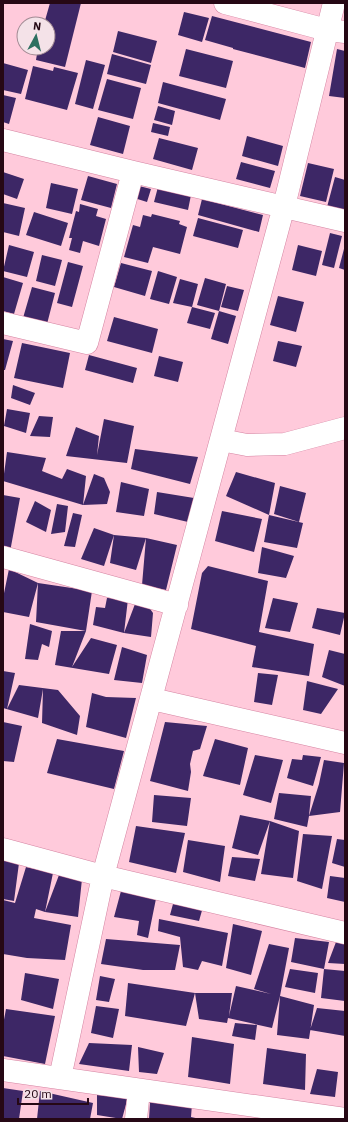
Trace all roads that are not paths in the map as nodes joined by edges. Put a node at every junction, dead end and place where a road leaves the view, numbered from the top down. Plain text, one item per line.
1 (225, 3) edge
2 (334, 3) edge
3 (336, 31) edge
4 (3, 140) edge
5 (133, 172) junction
6 (284, 206) junction
7 (345, 221) edge
8 (3, 323) edge
9 (345, 428) edge
10 (221, 440) junction
11 (3, 557) edge
12 (177, 605) junction
13 (152, 699) junction
14 (345, 743) edge
15 (3, 849) edge
16 (103, 876) junction
17 (345, 933) edge
18 (3, 1070) edge
19 (60, 1078) junction
20 (139, 1090) junction
21 (136, 1119) edge
22 (345, 1119) edge

1 - 3 street
2 - 3 street
3 - 6 street
4 - 5 street
5 - 6 street
5 - 8 street
6 - 7 street
6 - 10 street
9 - 10 street
10 - 12 street
11 - 12 street
12 - 13 street
13 - 14 street
13 - 16 street
15 - 16 street
16 - 17 street
16 - 19 street
18 - 19 street
19 - 20 street
20 - 21 street
20 - 22 street

